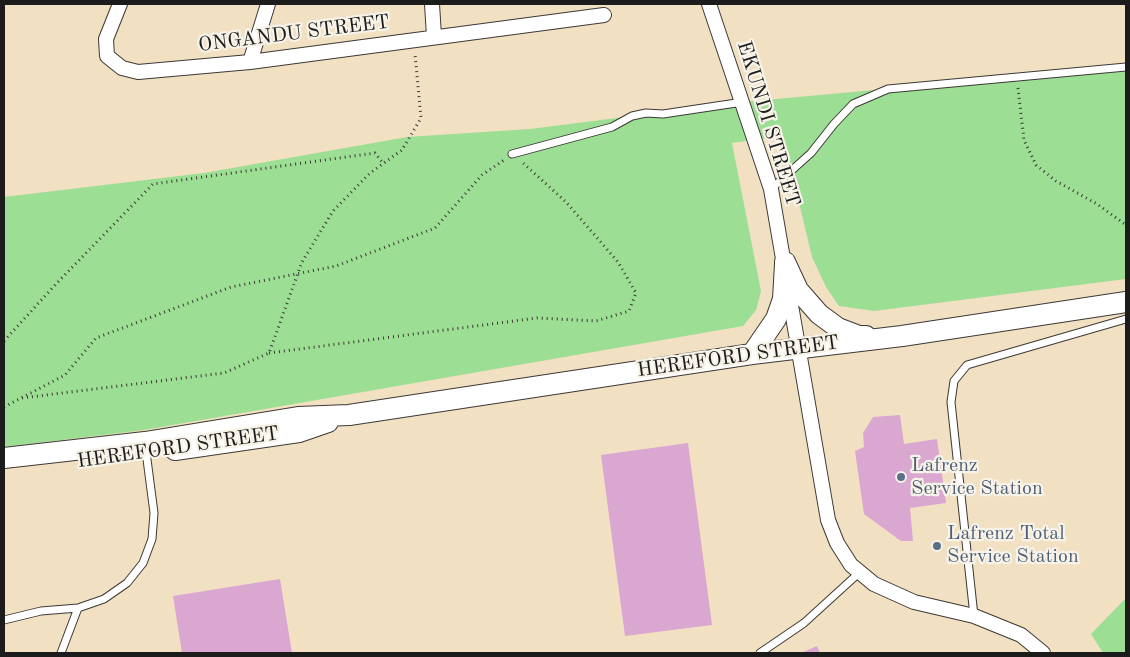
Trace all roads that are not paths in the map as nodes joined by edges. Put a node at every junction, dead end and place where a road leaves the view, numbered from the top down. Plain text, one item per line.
1 (120, 4) edge
2 (268, 4) edge
3 (432, 4) edge
4 (709, 4) edge
5 (604, 14) dead end
6 (434, 36) junction
7 (250, 62) junction
8 (1126, 67) edge
9 (743, 102) junction
10 (512, 154) road end
11 (771, 189) junction
12 (785, 262) junction
13 (1126, 302) edge
14 (1126, 320) edge
15 (902, 336) junction
16 (797, 347) junction
17 (752, 354) junction
18 (146, 448) junction
19 (4, 458) edge
20 (4, 469) edge
21 (860, 572) junction
22 (78, 608) junction
23 (974, 616) junction
24 (4, 620) edge
25 (61, 653) edge
26 (760, 653) edge
27 (1043, 653) edge

1 - 7 street, ONGANDU STREET
2 - 7 street
3 - 6 street
4 - 9 street, EKUNDI STREET
5 - 6 street, ONGANDU STREET
6 - 7 street, ONGANDU STREET
8 - 11 lane
9 - 10 lane
9 - 11 street, EKUNDI STREET
11 - 12 street, EKUNDI STREET
12 - 15 main road
12 - 16 street, EKUNDI STREET
12 - 17 main road
13 - 15 main road, HEREFORD STREET
14 - 23 lane
15 - 16 main road, HEREFORD STREET
16 - 17 main road, HEREFORD STREET
16 - 21 street, EKUNDI STREET
17 - 18 main road, HEREFORD STREET
18 - 19 main road, HEREFORD STREET
18 - 20 main road, HEREFORD STREET
18 - 22 lane
21 - 23 street, EKUNDI STREET
21 - 26 lane
22 - 24 lane
22 - 25 lane
23 - 27 street, EKUNDI STREET

